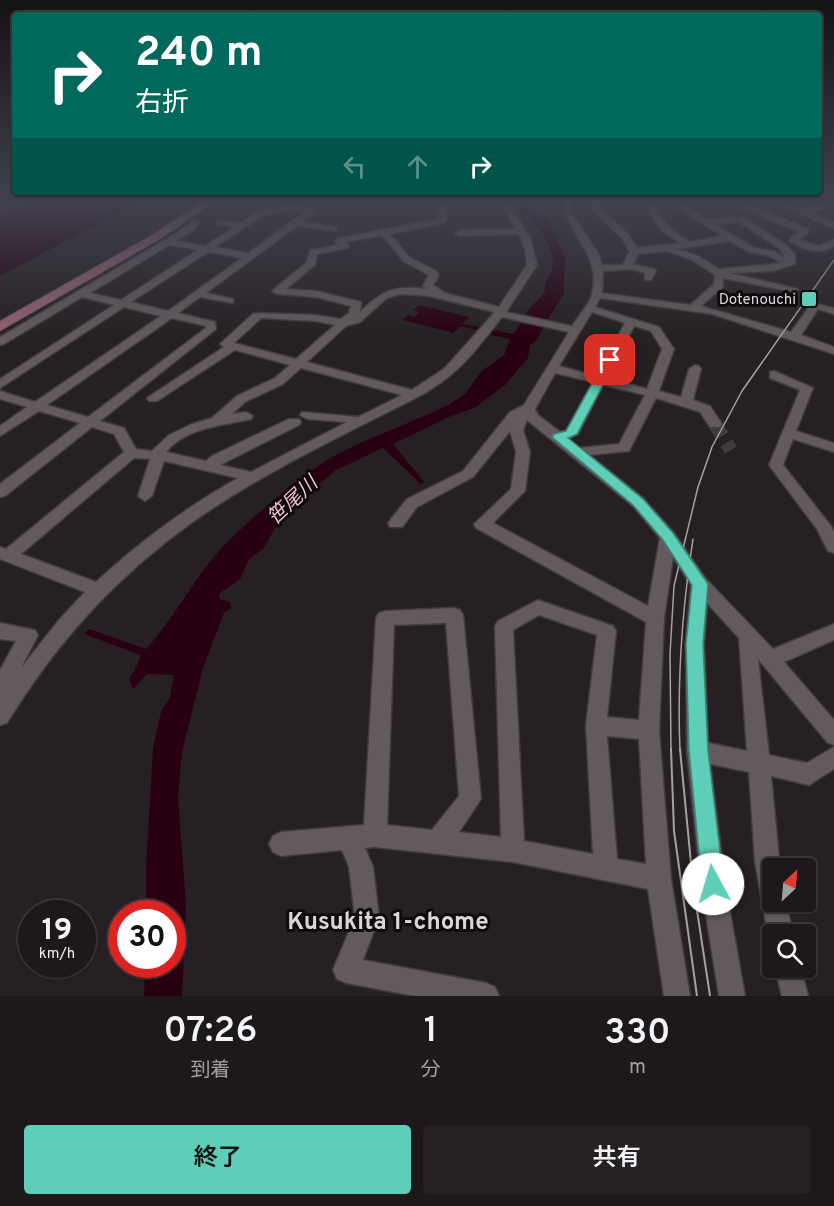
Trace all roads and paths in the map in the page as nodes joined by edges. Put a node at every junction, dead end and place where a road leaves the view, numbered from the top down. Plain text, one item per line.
1 (144, 244) edge
2 (164, 244) edge
3 (182, 244) edge
4 (215, 244) edge
5 (265, 244) edge
6 (343, 244) edge
7 (395, 244) edge
8 (527, 244) edge
9 (588, 244) edge
10 (630, 244) edge
11 (691, 244) edge
12 (742, 244) edge
13 (779, 244) edge
14 (804, 244) edge
15 (832, 244) edge
16 (688, 245) joint
17 (208, 249) junction
18 (670, 249) junction
19 (634, 251) junction
20 (249, 256) junction
21 (790, 264) junction
22 (629, 266) junction
23 (598, 268) junction
24 (719, 273) junction
25 (648, 278) dead end
26 (793, 289) dead end
27 (81, 294) junction
28 (198, 294) junction
29 (597, 295) junction
30 (441, 297) junction
31 (229, 301) dead end
32 (123, 304) junction
33 (589, 308) junction
34 (693, 308) junction
35 (834, 310) edge
36 (502, 312) junction
37 (168, 315) junction
38 (632, 322) junction
39 (343, 323) junction
40 (0, 327) edge
41 (573, 329) junction
42 (794, 336) junction
43 (0, 342) edge
44 (233, 346) junction
45 (834, 351) edge
46 (298, 362) junction
47 (551, 368) junction
48 (695, 369) dead end
49 (774, 375) dead end
50 (600, 380) junction
51 (0, 384) edge
52 (652, 393) junction
53 (414, 394) junction
54 (0, 395) edge
55 (153, 398) dead end
56 (686, 402) junction
57 (528, 405) junction
58 (37, 407) junction
59 (246, 416) dead end
60 (90, 421) junction
61 (217, 421) junction
62 (359, 423) junction
63 (715, 424) tunnel mouth
64 (0, 432) edge
65 (788, 432) junction
66 (558, 437) junction
67 (834, 448) edge
68 (578, 452) junction
69 (131, 453) junction
70 (156, 455) junction
71 (210, 466) junction
72 (253, 477) junction
73 (0, 492) edge
74 (144, 496) dead end
75 (396, 523) dead end
76 (668, 537) junction
77 (834, 547) edge
78 (3, 555) edge
79 (700, 584) junction
80 (98, 590) junction
81 (655, 618) junction
82 (0, 631) edge
83 (834, 632) edge
84 (748, 636) junction
85 (770, 659) junction
86 (2, 702) edge
87 (596, 726) junction
88 (649, 731) junction
89 (834, 735) edge
90 (698, 751) junction
91 (834, 757) edge
92 (759, 763) junction
93 (375, 835) junction
94 (349, 838) junction
95 (437, 842) junction
96 (281, 844) dead end
97 (513, 850) junction
98 (765, 858) edge
99 (606, 869) junction
100 (659, 879) junction
101 (790, 978) edge
102 (486, 996) edge
103 (677, 996) edge
104 (732, 996) edge
105 (795, 996) edge

1 - 40 main road
2 - 27 street
3 - 17 street
4 - 17 street
5 - 20 street
6 - 39 street
7 - 30 street
8 - 36 street
9 - 23 street
10 - 19 street
11 - 16 street
12 - 21 street
13 - 21 street
14 - 15 street
16 - 18 street
17 - 20 street
17 - 32 street
18 - 19 street
18 - 24 street
19 - 22 street
20 - 28 street
21 - 24 street
22 - 23 street
22 - 25 street
23 - 29 street
24 - 26 street
24 - 34 street
27 - 32 street
27 - 43 street
28 - 31 street
28 - 37 street
29 - 33 street
29 - 34 street
30 - 36 street
30 - 39 street
32 - 37 street
32 - 51 street
33 - 38 street
33 - 41 street
34 - 42 street
35 - 42 street
36 - 41 street
36 - 53 street
37 - 58 street
37 - 60 street
38 - 50 street
38 - 52 street
39 - 44 street
39 - 46 street
41 - 47 street
42 - 45 street
44 - 46 street
44 - 55 street
46 - 53 street
46 - 61 street
47 - 50 street
47 - 57 street
48 - 56 street
49 - 65 street
50 - 52 street
50 - 66 street
52 - 56 street
52 - 68 street
53 - 62 street
54 - 58 street
56 - 63 street
57 - 66 street
57 - 75 street
57 - 81 street
58 - 60 street
58 - 64 street
59 - 61 street
60 - 69 street
60 - 73 street
61 - 70 street
62 - 71 street
62 - 72 street
65 - 67 street
65 - 77 street
66 - 68 street
68 - 76 street
69 - 70 street
69 - 78 street
70 - 71 street
70 - 74 street
71 - 72 street
72 - 80 street
76 - 79 street
76 - 81 street
78 - 80 street
79 - 84 street
79 - 90 street
80 - 86 street
81 - 88 street
82 - 86 street
83 - 85 street
84 - 85 street
84 - 92 street
85 - 89 street
87 - 88 street
87 - 97 street
87 - 99 street
88 - 100 street
90 - 92 street
90 - 104 street
91 - 92 street
92 - 98 street
93 - 94 street
93 - 95 street
93 - 95 street
94 - 96 street
94 - 102 street
95 - 97 street
97 - 99 street
99 - 100 street
100 - 103 street
101 - 105 street

